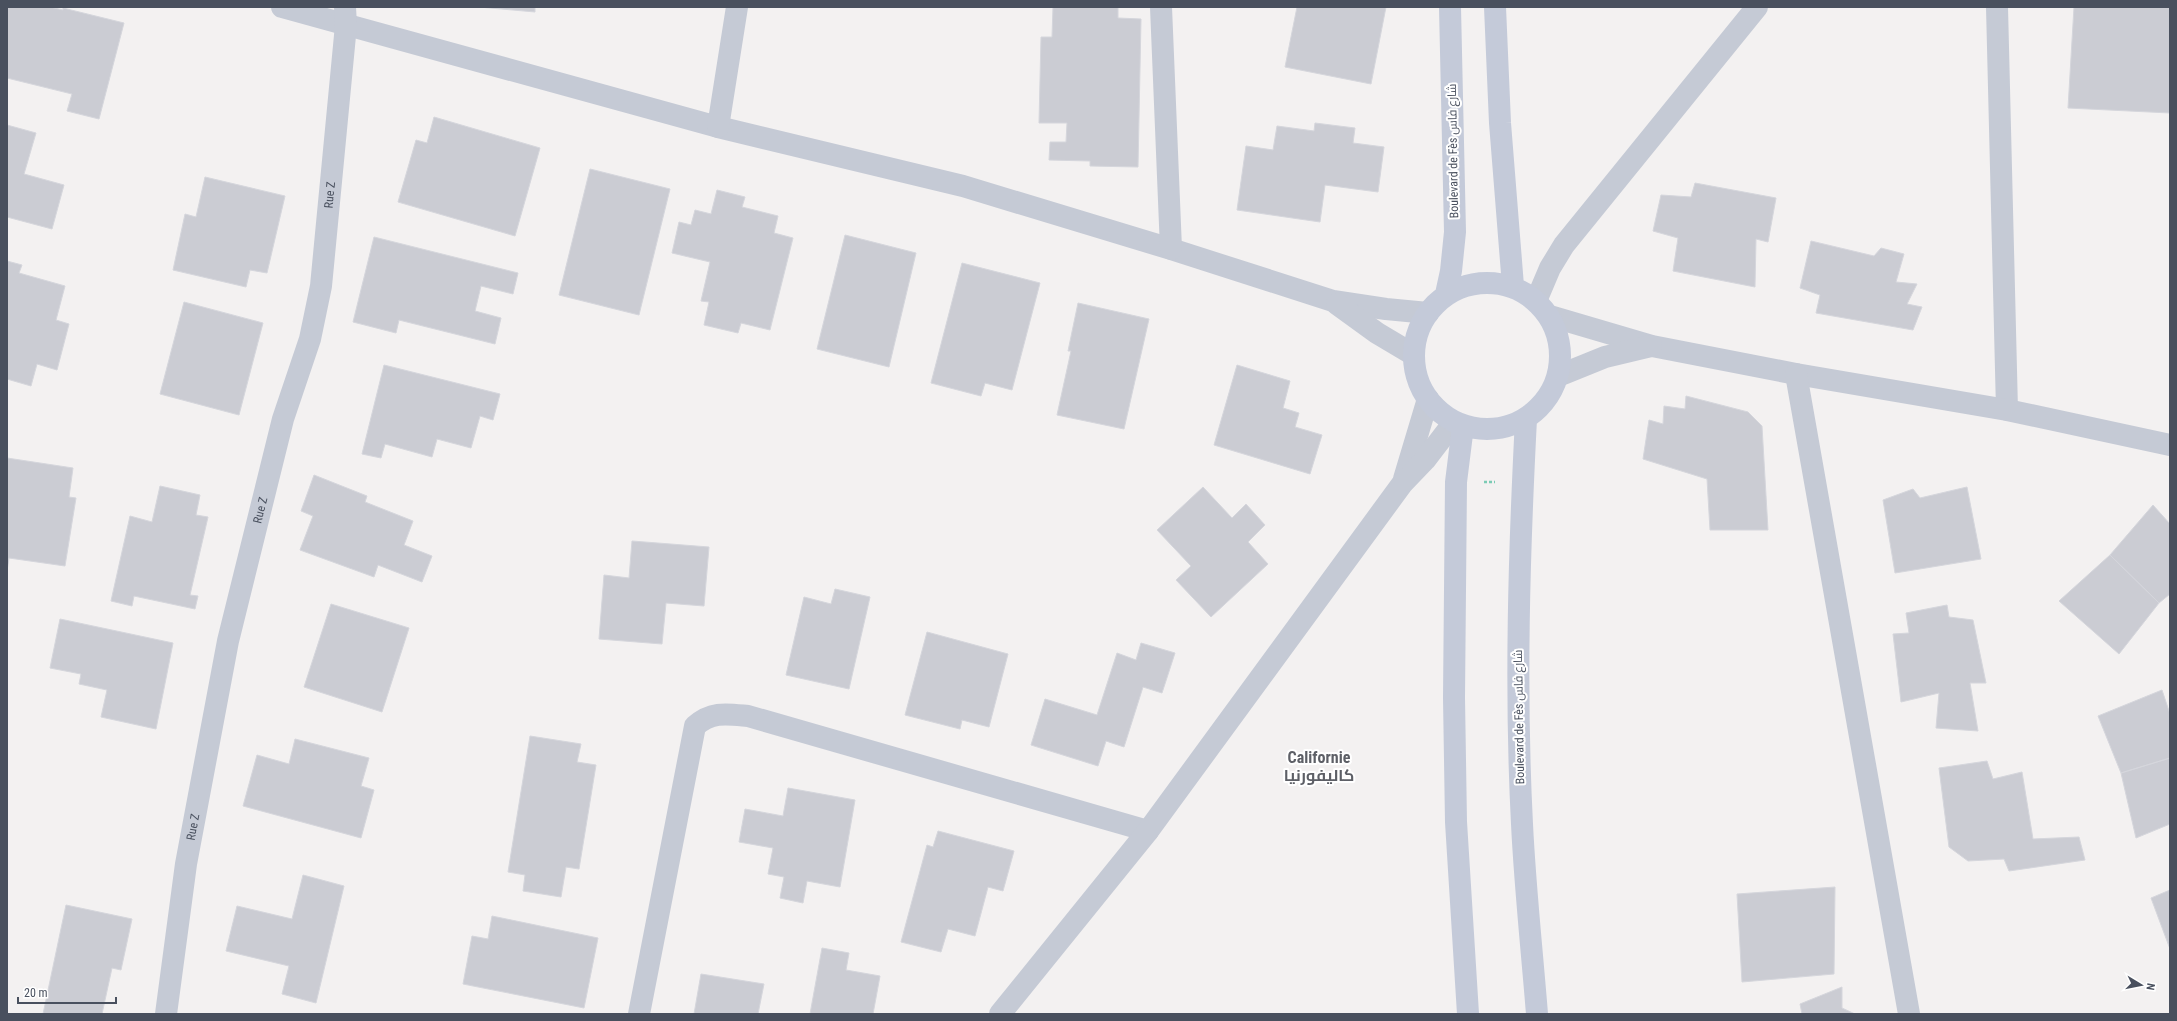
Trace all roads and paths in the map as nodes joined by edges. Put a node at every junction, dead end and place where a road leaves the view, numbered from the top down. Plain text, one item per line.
1 (282, 7) edge
2 (737, 7) edge
3 (1161, 7) edge
4 (1450, 7) edge
5 (1495, 7) edge
6 (1757, 7) edge
7 (1997, 7) edge
8 (345, 16) edge
9 (718, 127) junction
10 (1171, 249) junction
11 (1513, 286) junction
12 (1446, 294) junction
13 (1333, 301) junction
14 (1543, 309) junction
15 (1428, 313) junction
16 (1652, 346) junction
17 (1414, 355) junction
18 (1796, 374) junction
19 (1558, 376) junction
20 (1428, 399) junction
21 (2007, 410) junction
22 (1526, 419) junction
23 (1459, 424) junction
24 (2170, 445) edge
25 (1523, 481) junction
26 (1456, 482) junction
27 (1402, 484) junction
28 (1148, 830) junction
29 (166, 1014) edge
30 (639, 1014) edge
31 (1000, 1014) edge
32 (1468, 1014) edge
33 (1537, 1014) edge
34 (1909, 1014) edge

1 - 8 street
2 - 9 street
3 - 10 street
4 - 12 main road, Boulevard de Fès شارع فاس
5 - 11 main road
6 - 14 street
7 - 21 street
8 - 9 street
8 - 29 street, Rue Z
9 - 10 street
10 - 13 street
11 - 12 main road
11 - 14 main road
12 - 15 main road
13 - 15 street
13 - 17 street
14 - 16 street
14 - 19 main road
15 - 17 main road
16 - 18 street
16 - 19 street
17 - 20 main road
18 - 21 street
18 - 34 street
19 - 22 main road
20 - 23 main road
20 - 27 street
21 - 24 street
22 - 23 main road
22 - 25 main road, Boulevard de Fès شارع فاس
23 - 26 main road
23 - 27 street
25 - 26 path
25 - 33 main road, Boulevard de Fès شارع فاس
26 - 32 main road
27 - 28 street
28 - 30 street
28 - 31 street

